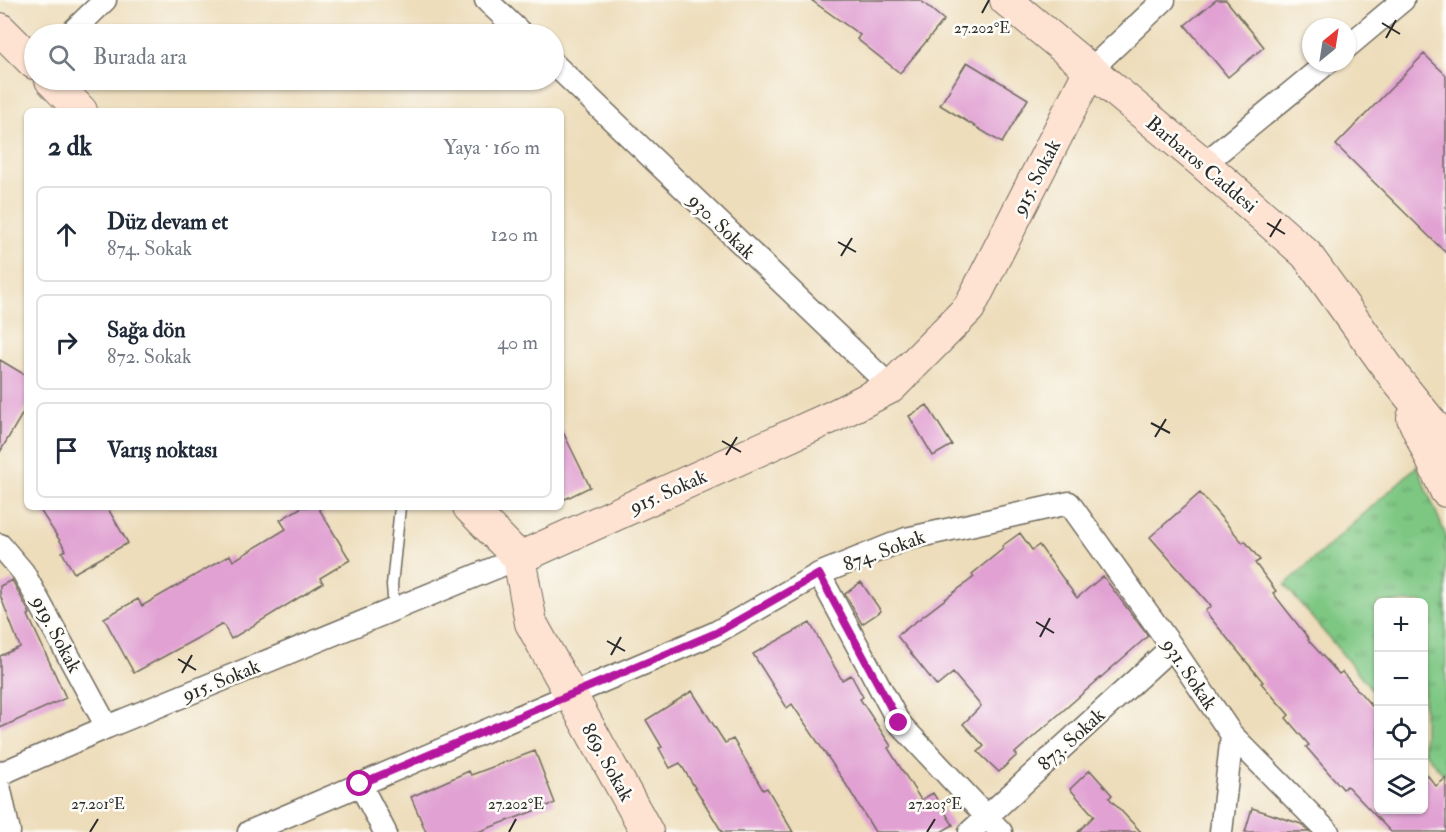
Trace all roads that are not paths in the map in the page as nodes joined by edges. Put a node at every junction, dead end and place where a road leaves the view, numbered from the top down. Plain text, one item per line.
1 (105, 0) edge
2 (486, 0) edge
3 (1006, 0) edge
4 (1164, 0) edge
5 (1403, 0) edge
6 (80, 24) edge
7 (511, 24) edge
8 (0, 28) edge
9 (1356, 39) edge
10 (24, 53) edge
11 (1090, 70) junction
12 (1316, 72) edge
13 (564, 74) edge
14 (61, 90) edge
15 (78, 108) edge
16 (1204, 164) junction
17 (1396, 379) junction
18 (891, 387) junction
19 (1446, 441) edge
20 (1446, 491) edge
21 (1069, 503) joint
22 (400, 510) edge
23 (472, 510) edge
24 (0, 545) edge
25 (519, 558) junction
26 (819, 574) junction
27 (394, 609) junction
28 (1172, 647) junction
29 (571, 695) junction
30 (107, 727) junction
31 (1232, 735) junction
32 (0, 774) edge
33 (360, 784) junction
34 (0, 790) edge
35 (986, 827) edge
36 (9, 832) edge
37 (249, 832) edge
38 (385, 832) edge
39 (647, 832) edge
40 (1221, 832) edge
41 (1328, 832) edge

1 - 6 street
2 - 7 street
3 - 11 street, Barbaros Caddesi
4 - 11 street, 915. Sokak
5 - 9 street
8 - 10 street
11 - 16 street, Barbaros Caddesi
11 - 18 street, 915. Sokak
12 - 16 street
13 - 18 street, 930. Sokak
14 - 15 street
16 - 17 street, Barbaros Caddesi
17 - 19 street, Barbaros Caddesi
17 - 20 street, Barbaros Caddesi
18 - 25 street, 915. Sokak
21 - 26 street, 874. Sokak
21 - 28 street, 931. Sokak
22 - 27 lane
23 - 25 street
24 - 30 street, 919. Sokak
25 - 27 street, 915. Sokak
25 - 29 street, 869. Sokak
26 - 29 street, 874. Sokak
26 - 35 street
27 - 30 street, 915. Sokak
28 - 31 street, 931. Sokak
28 - 35 street, 873. Sokak
29 - 33 street, 874. Sokak
29 - 39 street, 869. Sokak
30 - 32 street, 915. Sokak
31 - 40 street
31 - 41 street, 931. Sokak
33 - 37 street, 874. Sokak
33 - 38 street
34 - 36 street

